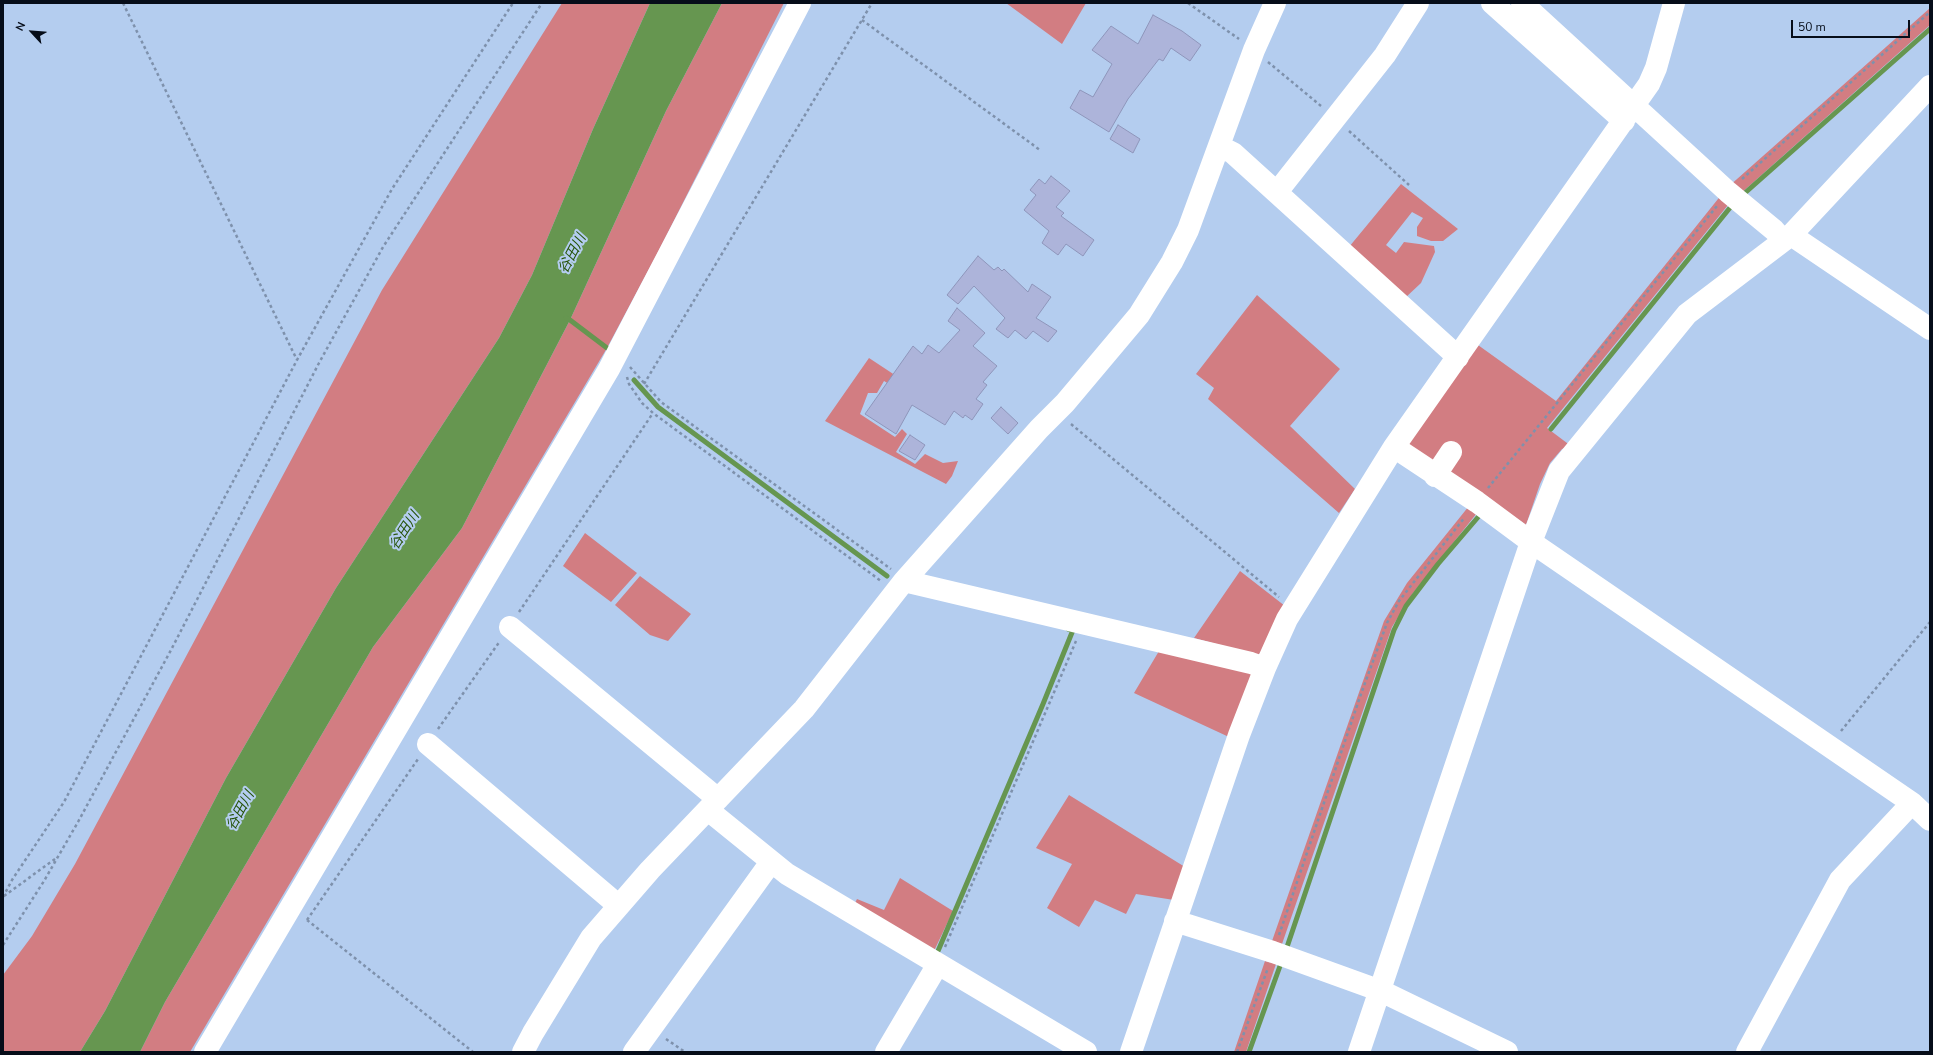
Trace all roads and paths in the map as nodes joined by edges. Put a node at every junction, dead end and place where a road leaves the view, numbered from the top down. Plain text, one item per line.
1 (123, 3) edge
2 (513, 3) edge
3 (542, 3) edge
4 (800, 3) edge
5 (872, 3) edge
6 (1188, 3) edge
7 (1274, 3) edge
8 (1418, 3) edge
9 (1492, 3) edge
10 (1522, 3) edge
11 (1674, 3) edge
12 (1930, 12) edge
13 (862, 20) junction
14 (1240, 40) dead end
15 (1930, 86) edge
16 (1630, 114) junction
17 (1219, 146) junction
18 (1040, 150) dead end
19 (1736, 184) dead end
20 (1277, 192) junction
21 (1718, 204) dead end
22 (1787, 238) junction
23 (1930, 329) edge
24 (1458, 357) junction
25 (297, 360) junction
26 (626, 365) dead end
27 (625, 372) dead end
28 (644, 384) junction
29 (1056, 411) junction
30 (653, 413) junction
31 (1394, 447) junction
32 (1451, 452) dead end
33 (1435, 476) junction
34 (1483, 494) dead end
35 (1467, 515) dead end
36 (1531, 542) junction
37 (896, 580) junction
38 (1294, 608) junction
39 (1930, 622) edge
40 (1081, 624) junction
41 (510, 627) junction
42 (1265, 668) junction
43 (428, 744) junction
44 (1829, 746) junction
45 (1912, 803) junction
46 (713, 804) junction
47 (1930, 820) edge
48 (57, 858) junction
49 (771, 862) junction
50 (3, 897) edge
51 (620, 906) junction
52 (307, 920) junction
53 (1175, 921) junction
54 (301, 922) dead end
55 (1277, 942) dead end
56 (3, 945) edge
57 (1270, 962) dead end
58 (938, 964) junction
59 (1381, 991) junction
60 (205, 1052) edge
61 (473, 1052) edge
62 (523, 1052) edge
63 (634, 1052) edge
64 (886, 1052) edge
65 (1086, 1052) edge
66 (1131, 1052) edge
67 (1237, 1052) edge
68 (1359, 1052) edge
69 (1507, 1052) edge
70 (1746, 1052) edge

1 - 25 path
2 - 25 path
3 - 48 path
4 - 60 street
5 - 13 path
6 - 14 path
7 - 17 street
8 - 20 street
9 - 16 street
10 - 16 street
11 - 16 street
12 - 19 path
13 - 18 path
13 - 28 path
15 - 22 street
16 - 22 street
16 - 24 street
17 - 20 street
17 - 29 street
20 - 24 street
21 - 34 path
22 - 23 street
22 - 36 street
24 - 31 street
25 - 50 path
26 - 28 path
27 - 30 path
28 - 37 path
29 - 37 street
29 - 38 path
30 - 37 path
30 - 41 path
31 - 33 street
31 - 38 street
32 - 33 street
33 - 36 street
35 - 55 path
36 - 44 street
36 - 59 street
37 - 40 street
37 - 46 street
38 - 42 street
39 - 44 path
40 - 42 street
40 - 58 path
41 - 43 path
41 - 46 street
42 - 53 street
43 - 51 street
43 - 52 path
44 - 45 street
45 - 47 street
45 - 70 street
46 - 49 street
46 - 51 street
48 - 50 path
48 - 56 path
49 - 58 street
49 - 63 street
51 - 62 street
52 - 54 path
52 - 61 path
53 - 59 street
53 - 66 street
57 - 67 path
58 - 64 street
58 - 65 street
59 - 68 street
59 - 69 street

